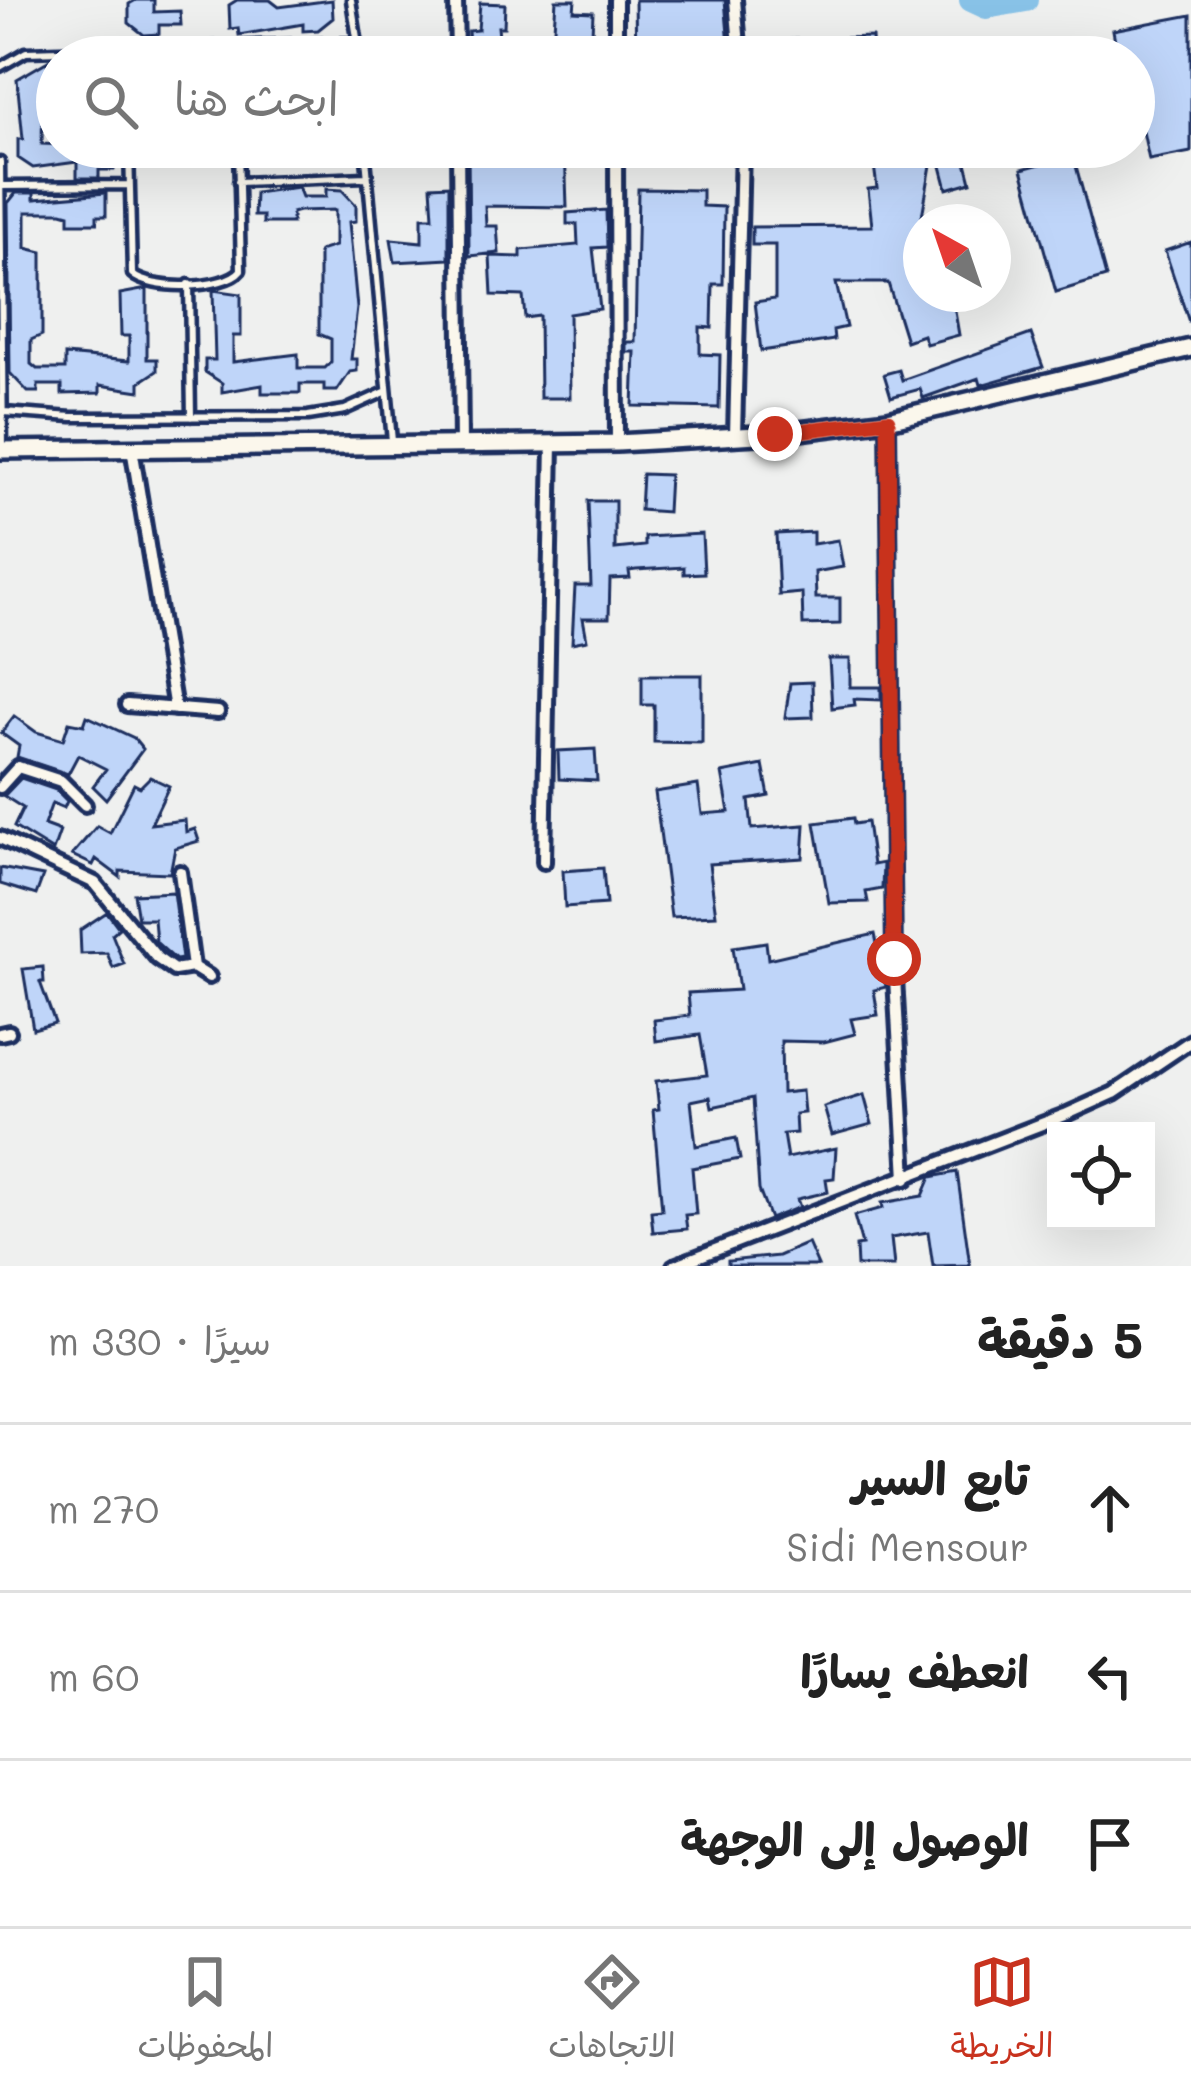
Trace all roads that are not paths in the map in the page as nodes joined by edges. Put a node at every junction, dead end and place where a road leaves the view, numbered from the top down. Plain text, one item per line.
1 (351, 0) edge
2 (456, 0) edge
3 (616, 0) edge
4 (735, 0) edge
5 (358, 36) edge
6 (457, 36) edge
7 (616, 36) edge
8 (738, 36) edge
9 (36, 51) edge
10 (0, 67) edge
11 (0, 162) edge
12 (129, 168) edge
13 (238, 168) edge
14 (366, 168) edge
15 (458, 168) edge
16 (616, 168) edge
17 (741, 168) edge
18 (366, 177) junction
19 (238, 182) junction
20 (0, 185) edge
21 (129, 185) junction
22 (189, 284) junction
23 (1191, 348) edge
24 (385, 392) junction
25 (4, 412) junction
26 (190, 417) junction
27 (888, 420) junction
28 (735, 436) junction
29 (552, 443) junction
30 (617, 443) junction
31 (461, 444) junction
32 (393, 445) junction
33 (132, 448) junction
34 (2, 450) edge
35 (128, 705) dead end
36 (175, 709) junction
37 (218, 712) dead end
38 (0, 787) edge
39 (85, 805) dead end
40 (0, 838) edge
41 (544, 862) dead end
42 (180, 872) dead end
43 (194, 967) junction
44 (209, 977) dead end
45 (1191, 1041) edge
46 (906, 1179) junction
47 (674, 1266) edge

1 - 5 lane
2 - 6 street
3 - 7 street
4 - 8 street
9 - 10 lane
11 - 20 lane
12 - 21 lane
13 - 19 lane
14 - 18 lane
15 - 31 street
16 - 30 street
17 - 28 street
18 - 19 lane
18 - 24 lane
19 - 22 lane
20 - 21 lane
20 - 25 lane
21 - 22 lane
22 - 26 lane
23 - 27 main road
24 - 26 lane
24 - 32 lane
25 - 26 lane
25 - 34 lane
27 - 28 main road
27 - 46 street
28 - 30 main road
29 - 30 main road
29 - 31 main road
29 - 41 street
31 - 32 main road
32 - 33 main road
33 - 34 main road
33 - 36 street
35 - 36 street
36 - 37 street
38 - 39 street
40 - 43 street
42 - 43 street
43 - 44 street
45 - 46 street
46 - 47 street

